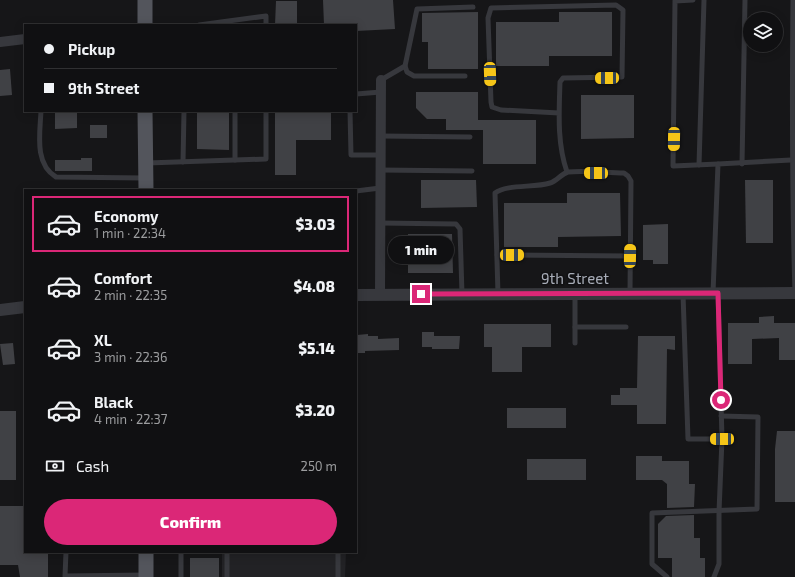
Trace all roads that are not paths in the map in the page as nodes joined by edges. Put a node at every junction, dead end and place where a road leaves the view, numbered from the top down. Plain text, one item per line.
1 (145, 0) edge
2 (693, 0) edge
3 (704, 0) edge
4 (745, 0) edge
5 (793, 0) edge
6 (473, 7) dead end
7 (235, 22) edge
8 (145, 24) edge
9 (211, 24) edge
10 (266, 24) edge
11 (24, 39) edge
12 (0, 42) edge
13 (404, 66) junction
14 (465, 76) dead end
15 (381, 80) joint
16 (381, 92) junction
17 (357, 94) edge
18 (41, 112) edge
19 (146, 112) edge
20 (184, 112) edge
21 (235, 112) edge
22 (266, 112) edge
23 (350, 112) edge
24 (559, 112) junction
25 (381, 136) junction
26 (470, 137) dead end
27 (380, 155) junction
28 (235, 160) junction
29 (791, 160) junction
30 (183, 162) junction
31 (718, 164) junction
32 (742, 164) junction
33 (699, 165) junction
34 (380, 170) junction
35 (472, 171) dead end
36 (567, 172) junction
37 (146, 177) edge
38 (380, 188) junction
39 (357, 191) edge
40 (380, 223) junction
41 (497, 255) junction
42 (630, 256) junction
43 (630, 293) junction
44 (683, 293) junction
45 (716, 293) junction
46 (795, 293) edge
47 (380, 294) junction
48 (462, 294) junction
49 (498, 294) junction
50 (575, 294) junction
51 (357, 295) edge
52 (24, 307) edge
53 (0, 310) edge
54 (575, 327) junction
55 (626, 327) dead end
56 (575, 343) dead end
57 (721, 416) junction
58 (722, 439) junction
59 (719, 512) junction
60 (66, 553) edge
61 (146, 553) edge
62 (181, 553) edge
63 (227, 553) edge
64 (338, 553) edge
65 (65, 576) edge
66 (146, 576) edge
67 (181, 577) edge
68 (227, 577) edge
69 (338, 577) edge
70 (667, 577) edge
71 (714, 577) edge

1 - 8 main road
2 - 33 lane
3 - 33 lane
4 - 32 lane
5 - 29 lane
6 - 13 lane
7 - 9 lane
7 - 10 lane
11 - 12 street
13 - 14 lane
13 - 15 lane
15 - 16 street
16 - 17 lane
16 - 25 street
18 - 37 lane
19 - 37 main road
20 - 30 lane
21 - 28 lane
22 - 28 lane
23 - 27 lane
24 - 24 lane
24 - 36 lane
25 - 26 lane
25 - 27 street
27 - 34 street
28 - 30 lane
29 - 32 lane
29 - 46 lane
30 - 37 lane
31 - 32 lane
31 - 33 lane
31 - 45 lane
34 - 35 lane
34 - 38 street
36 - 41 lane
36 - 42 lane
38 - 39 lane
38 - 40 street
40 - 47 street
40 - 48 lane
41 - 42 lane
41 - 49 lane
42 - 43 lane
43 - 44 street, 9th Street
43 - 50 street, 9th Street
44 - 45 street, 9th Street
44 - 58 lane
45 - 46 street, 9th Street
45 - 57 lane
47 - 48 street, 9th Street
47 - 51 street, 9th Street
48 - 49 street, 9th Street
49 - 50 street, 9th Street
50 - 54 lane
52 - 53 street
54 - 55 lane
54 - 56 lane
57 - 58 lane
57 - 59 lane
58 - 59 lane
59 - 70 lane
59 - 71 lane
60 - 65 lane
61 - 66 main road
62 - 67 lane
63 - 68 lane
64 - 69 lane
65 - 66 lane

